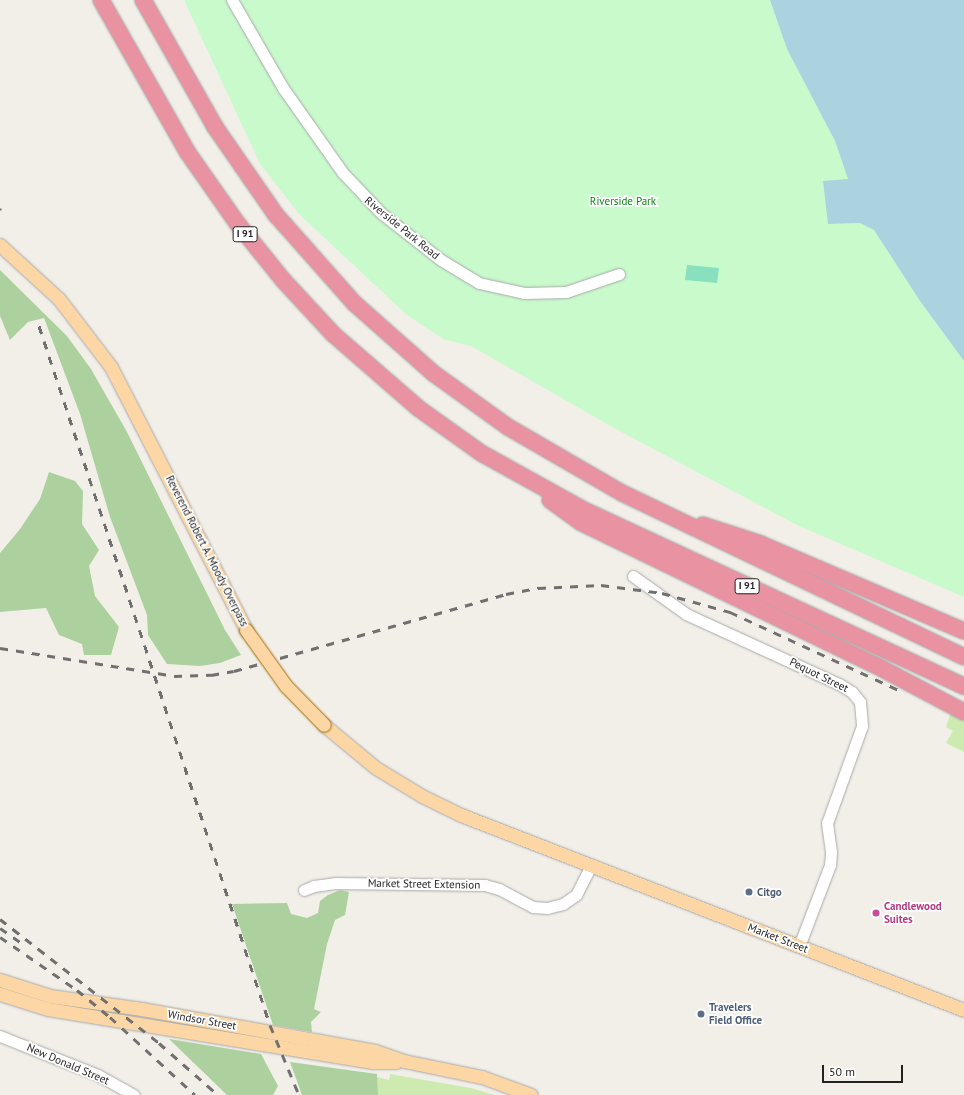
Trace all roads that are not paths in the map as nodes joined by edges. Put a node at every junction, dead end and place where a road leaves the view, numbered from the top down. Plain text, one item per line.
1 (101, 0) edge
2 (143, 0) edge
3 (232, 0) edge
4 (0, 245) edge
5 (619, 274) dead end
6 (532, 483) junction
7 (674, 520) junction
8 (633, 576) dead end
9 (888, 599) junction
10 (964, 622) edge
11 (964, 631) edge
12 (964, 657) edge
13 (964, 686) edge
14 (964, 712) edge
15 (591, 866) junction
16 (304, 890) dead end
17 (799, 946) junction
18 (0, 980) edge
19 (0, 994) edge
20 (964, 1010) edge
21 (224, 1023) junction
22 (0, 1036) edge
23 (221, 1036) junction
24 (404, 1061) junction
25 (134, 1095) edge
26 (531, 1095) edge

1 - 6 highway, I 91
2 - 7 highway, I 91
3 - 5 street, Riverside Park Road
4 - 15 main road, Reverend Robert A. Moody Overpass, bridge
6 - 13 highway, I 91
6 - 14 highway
7 - 9 highway
7 - 12 highway, I 91
8 - 17 street, Pequot Street
9 - 10 highway
9 - 11 highway
15 - 16 street, Market Street Extension
15 - 17 main road, Market Street
17 - 20 main road, Market Street
18 - 21 main road, Windsor Street
19 - 23 main road, Windsor Street
21 - 23 main road
21 - 24 main road, Windsor Street
22 - 25 street, New Donald Street
23 - 24 main road, Windsor Street
24 - 26 main road, Windsor Street

